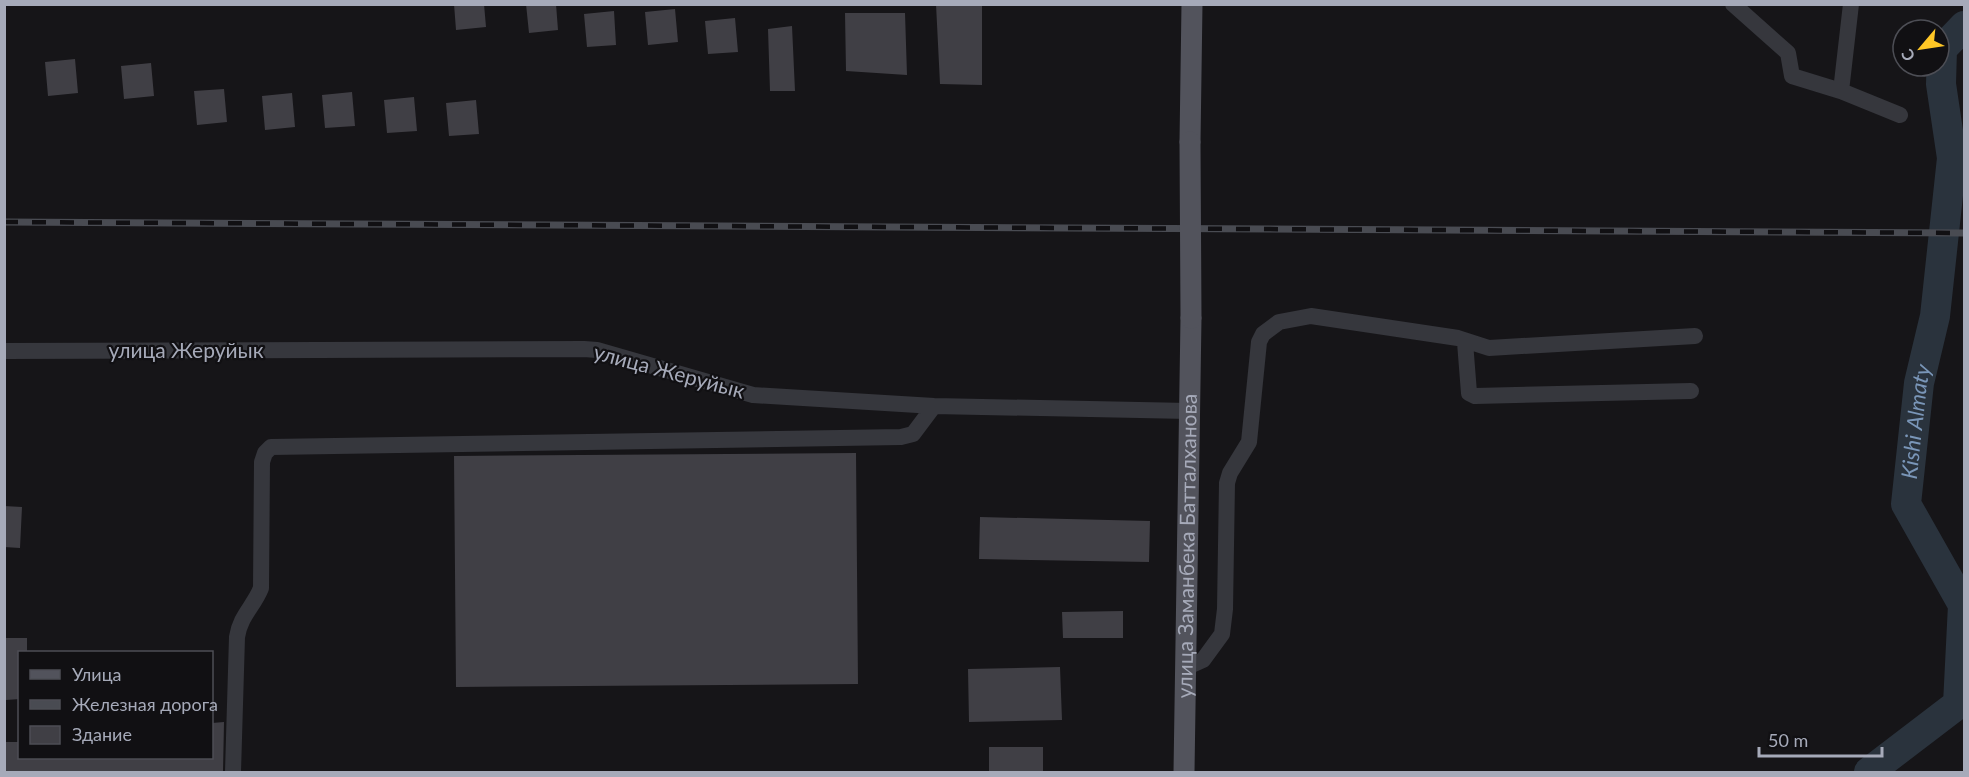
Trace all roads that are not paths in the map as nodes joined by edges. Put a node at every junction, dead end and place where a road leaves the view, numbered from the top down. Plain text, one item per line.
1 (1192, 4) edge
2 (1733, 4) edge
3 (1851, 4) edge
4 (1844, 92) junction
5 (1900, 115) dead end
6 (1695, 336) dead end
7 (1465, 342) junction
8 (4, 351) edge
9 (1691, 391) dead end
10 (934, 405) junction
11 (1189, 411) junction
12 (1185, 668) junction
13 (234, 772) edge
14 (1184, 772) edge

1 - 11 main road, улица Заманбека Батталханова, bridge
2 - 4 street
3 - 4 street
4 - 5 street
6 - 7 street
7 - 9 street
7 - 12 street
8 - 10 street, улица Жеруйык
10 - 11 street, улица Жеруйык
10 - 13 street
11 - 12 main road, улица Заманбека Батталханова
12 - 14 main road, улица Заманбека Батталханова

